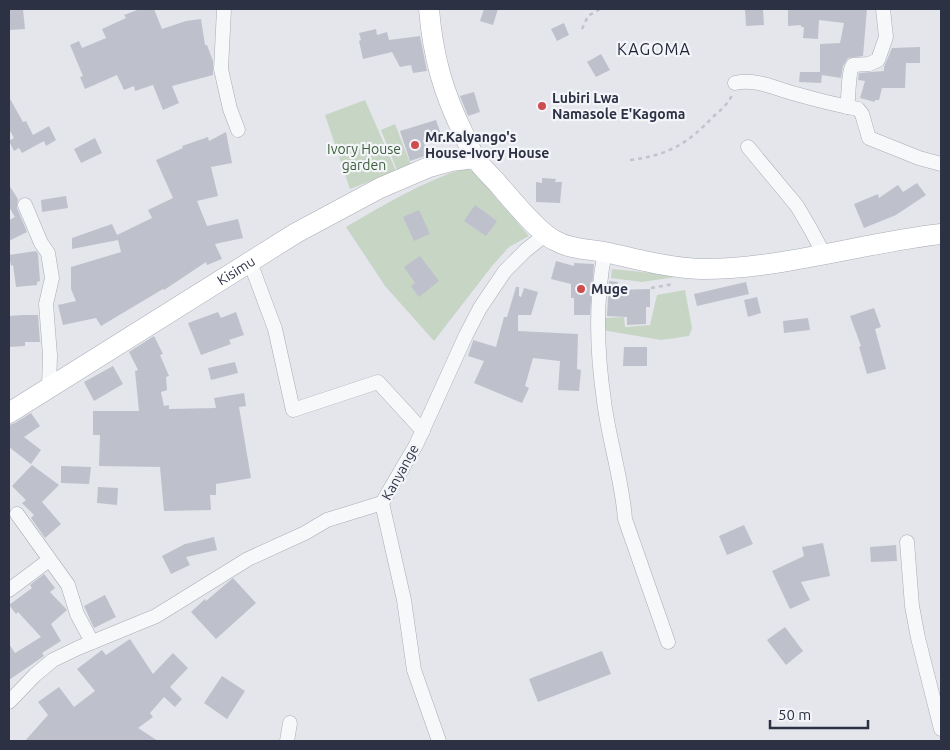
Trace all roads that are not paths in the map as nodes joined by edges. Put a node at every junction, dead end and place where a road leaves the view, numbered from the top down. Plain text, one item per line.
1 (224, 9) edge
2 (429, 9) edge
3 (883, 9) edge
4 (734, 84) road end
5 (847, 107) junction
6 (238, 130) dead end
7 (748, 147) dead end
8 (474, 158) junction
9 (941, 164) edge
10 (25, 205) dead end
11 (941, 234) edge
12 (545, 235) junction
13 (605, 252) junction
14 (825, 256) junction
15 (250, 262) junction
16 (49, 387) junction
17 (9, 412) edge
18 (422, 431) junction
19 (382, 503) junction
20 (17, 514) dead end
21 (907, 542) dead end
22 (49, 560) junction
23 (9, 590) edge
24 (92, 642) junction
25 (668, 642) dead end
26 (9, 702) edge
27 (290, 723) dead end
28 (941, 729) edge
29 (287, 741) edge
30 (439, 741) edge

1 - 6 street
2 - 8 street
3 - 5 street
4 - 5 street
5 - 9 street
7 - 14 street
8 - 12 street
8 - 15 street, Kisimu
10 - 16 street
11 - 14 street
12 - 13 street
12 - 18 street, Kanyange
13 - 14 street
13 - 25 street
15 - 16 street, Kisimu
15 - 18 street
16 - 17 street, Kisimu
18 - 19 street, Kanyange
19 - 24 street
19 - 30 street, Kanyange
20 - 22 street
21 - 28 street
22 - 23 street
22 - 24 street
24 - 26 street
27 - 29 street

